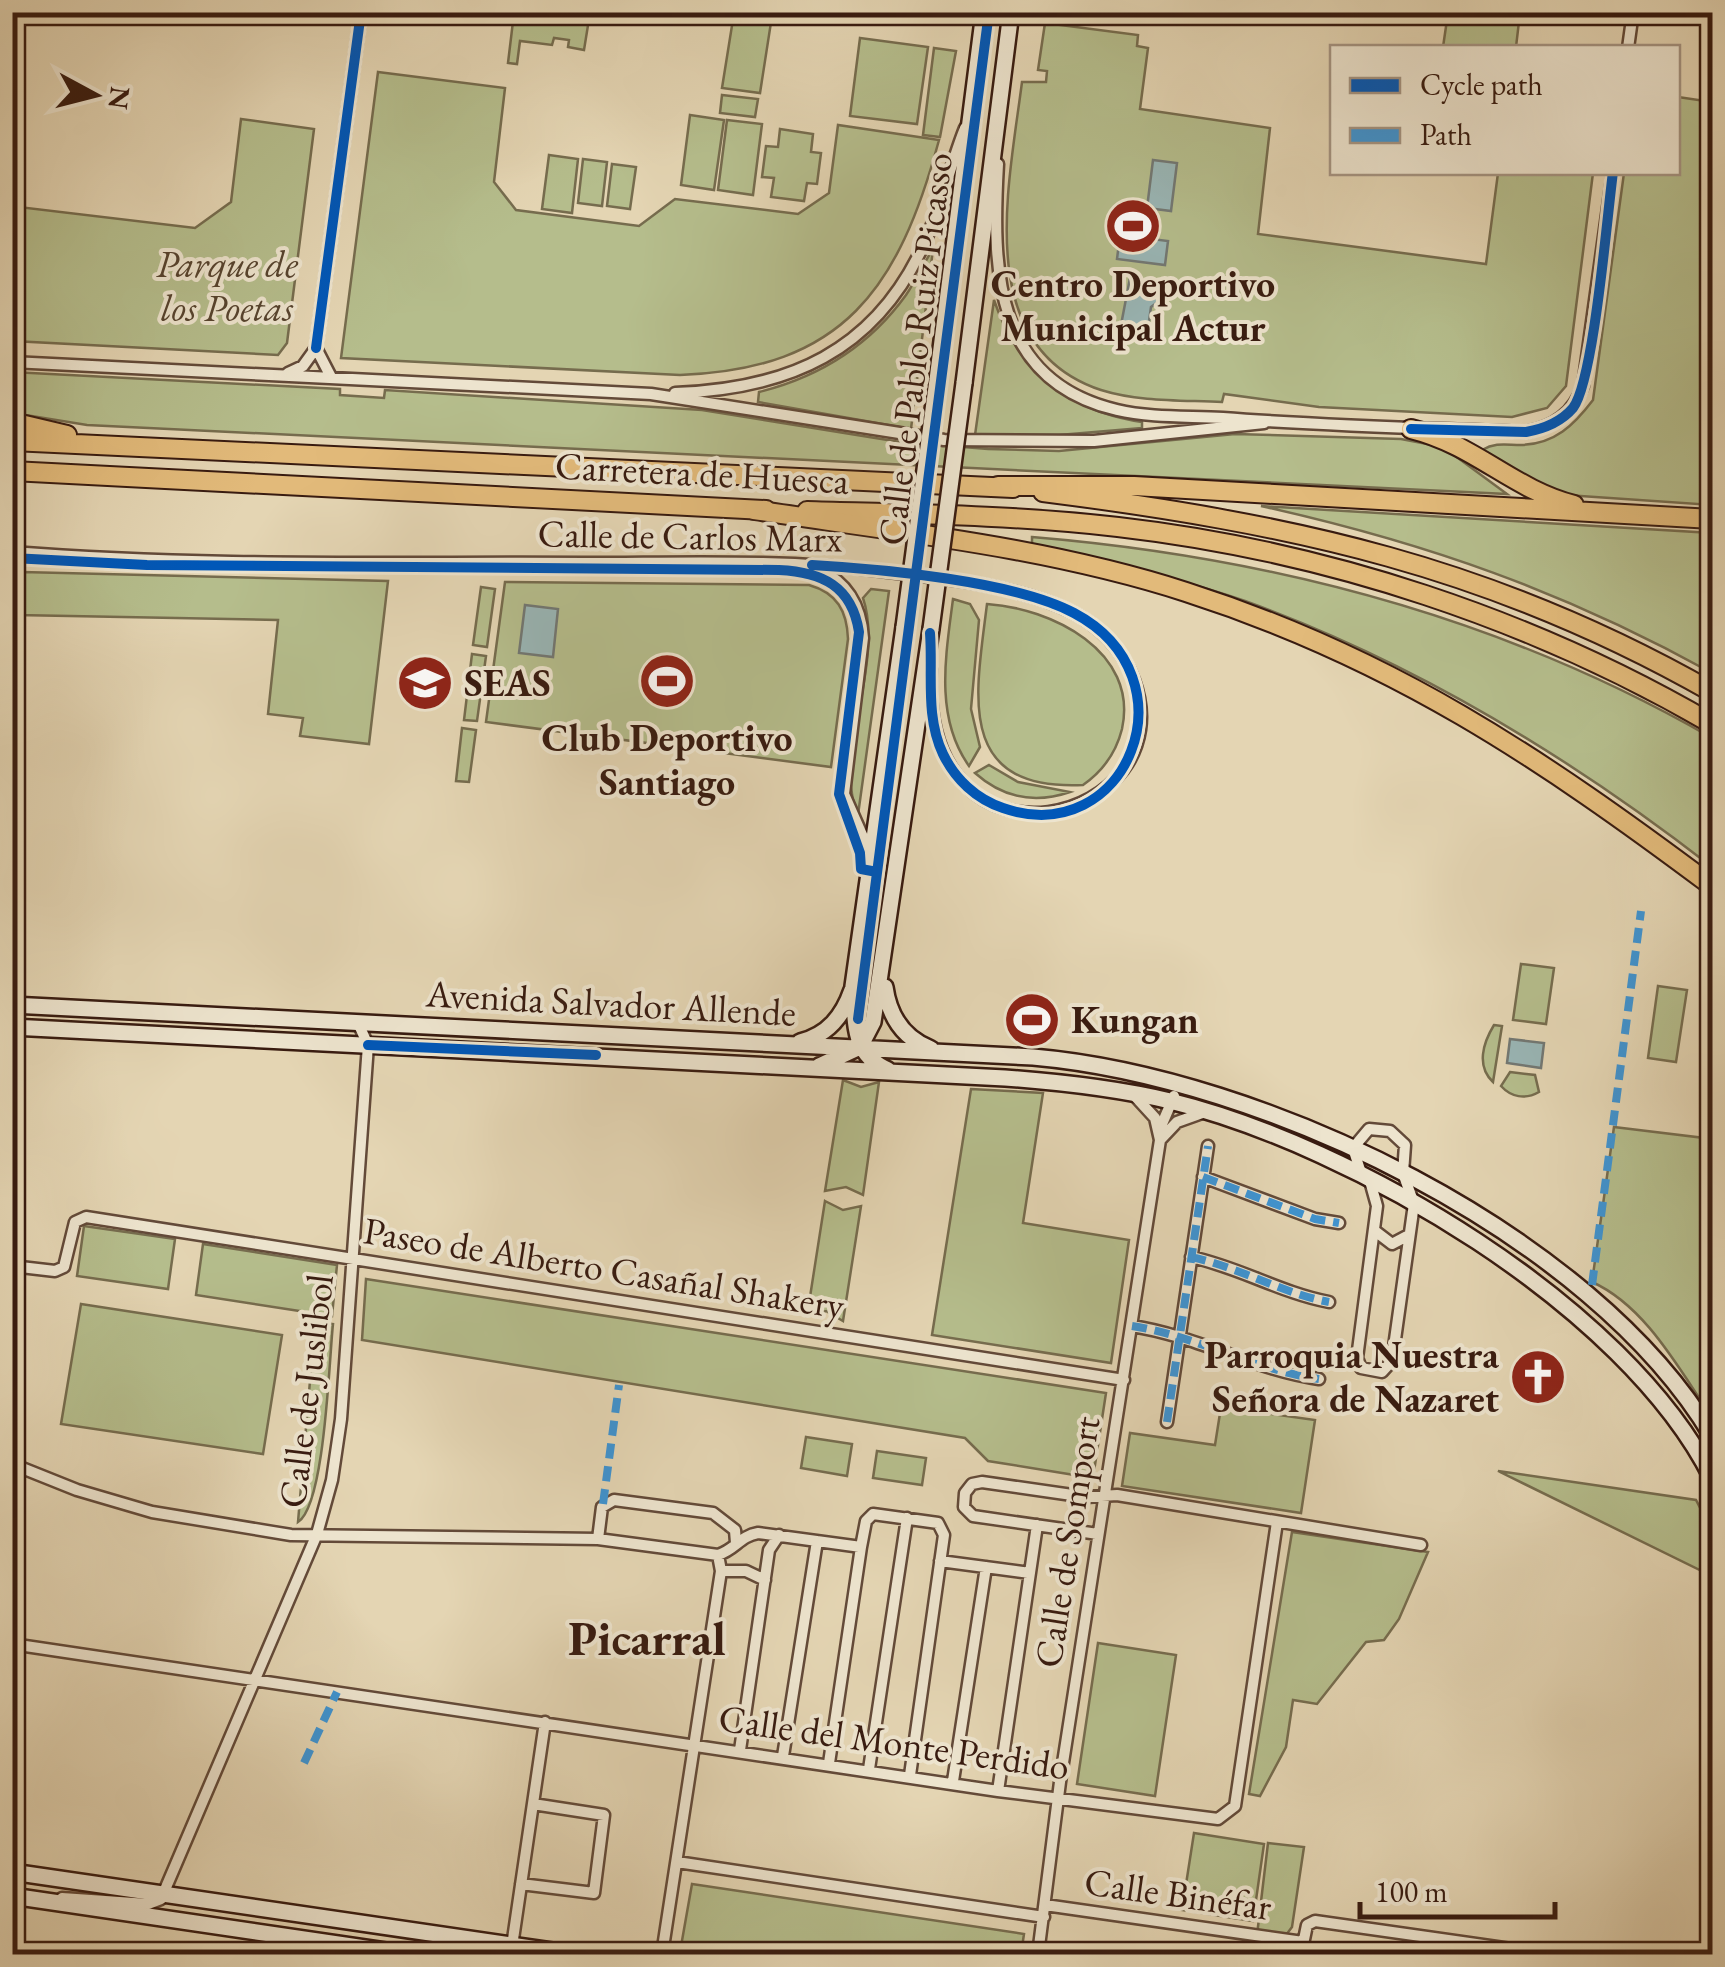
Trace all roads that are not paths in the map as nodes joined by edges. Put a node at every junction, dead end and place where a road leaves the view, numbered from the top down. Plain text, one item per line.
1 (362, 12) edge
2 (984, 12) edge
3 (1011, 12) edge
4 (1633, 12) edge
5 (1628, 45) edge
6 (1002, 74) junction
7 (970, 113) junction
8 (1612, 175) edge
9 (316, 348) junction
10 (12, 362) edge
11 (278, 376) junction
12 (331, 378) junction
13 (650, 394) junction
14 (12, 422) edge
15 (1264, 423) junction
16 (1411, 430) junction
17 (12, 441) edge
18 (142, 446) junction
19 (12, 472) edge
20 (998, 486) junction
21 (754, 510) junction
22 (1614, 514) junction
23 (1712, 518) edge
24 (12, 552) edge
25 (807, 565) junction
26 (930, 631) junction
27 (1712, 692) edge
28 (1712, 724) edge
29 (871, 856) junction
30 (1712, 886) edge
31 (883, 972) junction
32 (853, 986) junction
33 (12, 1005) edge
34 (42, 1006) junction
35 (358, 1023) junction
36 (12, 1027) edge
37 (30, 1028) junction
38 (787, 1044) junction
39 (368, 1045) junction
40 (860, 1047) junction
41 (939, 1052) junction
42 (816, 1067) junction
43 (896, 1073) junction
44 (1198, 1088) junction
45 (1131, 1093) junction
46 (1170, 1101) junction
47 (1208, 1112) junction
48 (1159, 1136) junction
49 (1208, 1146) dead end
50 (1353, 1148) junction
51 (1403, 1173) junction
52 (1203, 1177) junction
53 (1367, 1180) junction
54 (1414, 1204) junction
55 (1340, 1223) dead end
56 (1374, 1230) junction
57 (1409, 1235) junction
58 (1191, 1258) junction
59 (353, 1259) junction
60 (12, 1266) edge
61 (1329, 1302) dead end
62 (1132, 1326) junction
63 (1179, 1334) junction
64 (1320, 1379) dead end
65 (1124, 1380) junction
66 (1166, 1422) dead end
67 (1712, 1436) edge
68 (12, 1464) edge
69 (1712, 1478) edge
70 (1104, 1496) junction
71 (907, 1518) junction
72 (1278, 1522) junction
73 (1038, 1525) junction
74 (317, 1534) junction
75 (1098, 1534) junction
76 (779, 1536) junction
77 (598, 1539) junction
78 (817, 1541) junction
79 (736, 1543) junction
80 (1422, 1545) dead end
81 (862, 1547) junction
82 (718, 1555) junction
83 (940, 1562) junction
84 (986, 1567) junction
85 (721, 1571) junction
86 (1030, 1573) junction
87 (765, 1580) junction
88 (12, 1644) edge
89 (255, 1680) junction
90 (545, 1722) junction
91 (695, 1743) junction
92 (740, 1750) junction
93 (783, 1756) junction
94 (828, 1763) junction
95 (869, 1769) junction
96 (910, 1775) junction
97 (954, 1781) junction
98 (998, 1791) junction
99 (1058, 1796) junction
100 (533, 1804) junction
101 (677, 1862) junction
102 (12, 1872) edge
103 (521, 1884) junction
104 (164, 1893) junction
105 (12, 1896) edge
106 (32, 1899) junction
107 (1044, 1912) junction
108 (1303, 1942) junction
109 (512, 1946) junction
110 (406, 1954) edge
111 (573, 1954) edge
112 (662, 1954) edge
113 (1038, 1954) edge
114 (1301, 1954) edge
115 (1547, 1954) edge

1 - 9 street
2 - 7 main road, Calle de Pablo Ruiz Picasso
3 - 6 main road, Calle de Pablo Ruiz Picasso
4 - 5 street
6 - 15 street
6 - 26 main road, Calle de Pablo Ruiz Picasso, bridge
7 - 13 street
7 - 29 main road, Calle de Pablo Ruiz Picasso, bridge
8 - 16 street
9 - 11 street
9 - 12 street
10 - 11 street
11 - 12 street
12 - 13 street
13 - 15 street
14 - 18 highway
15 - 16 street
16 - 22 highway
17 - 18 highway, Carretera de Huesca
18 - 20 highway, Carretera de Huesca
19 - 21 highway, Carretera de Huesca
20 - 22 highway
20 - 27 highway, Carretera de Huesca
21 - 28 highway, Carretera de Huesca
21 - 30 highway
22 - 23 highway
24 - 25 street, Calle de Carlos Marx
25 - 26 street, Calle de Carlos Marx
25 - 29 street, Calle de Pablo Ruiz Picasso
26 - 31 main road, Calle de Pablo Ruiz Picasso
29 - 32 main road, Calle de Pablo Ruiz Picasso
31 - 40 main road, Calle de Pablo Ruiz Picasso
31 - 41 main road, Calle de Pablo Ruiz Picasso
32 - 38 main road, Calle de Pablo Ruiz Picasso
32 - 40 main road, Calle de Pablo Ruiz Picasso
33 - 34 main road, Avenida Salvador Allende
34 - 35 main road, Avenida Salvador Allende
34 - 37 street
35 - 38 main road, Avenida Salvador Allende
35 - 39 street
36 - 37 main road, Avenida Salvador Allende
37 - 39 main road, Avenida Salvador Allende
38 - 40 main road, Avenida Salvador Allende
39 - 42 main road, Avenida Salvador Allende
39 - 59 street, Calle de Juslibol
40 - 41 main road, Avenida Salvador Allende
40 - 42 main road, Avenida Salvador Allende
40 - 43 main road
41 - 44 main road, Avenida Salvador Allende
42 - 43 main road, Avenida Salvador Allende
43 - 45 main road, Avenida Salvador Allende
44 - 46 street
44 - 50 main road, Avenida Salvador Allende
45 - 46 main road, Avenida Salvador Allende
45 - 48 street
46 - 47 main road, Avenida Salvador Allende
46 - 48 street
47 - 48 street
47 - 53 main road, Avenida Salvador Allende
48 - 62 street, Calle de Somport
49 - 52 street
50 - 51 main road, Avenida Salvador Allende
50 - 51 street
50 - 53 street
51 - 54 street
51 - 67 main road, Avenida Salvador Allende
52 - 55 street
52 - 58 street
53 - 54 main road, Avenida Salvador Allende
53 - 56 street
54 - 57 street
54 - 69 main road, Avenida Salvador Allende
56 - 57 street
56 - 57 street
58 - 61 street
58 - 63 street
59 - 60 street, Paseo de Alberto Casañal Shakery
59 - 65 street, Paseo de Alberto Casañal Shakery
59 - 74 street, Calle de Juslibol
62 - 63 street
62 - 65 street, Calle de Somport
63 - 64 street
63 - 66 street
65 - 70 street, Calle de Somport
68 - 74 street
70 - 72 street
70 - 73 street
70 - 75 street, Calle de Somport
71 - 81 street
71 - 83 street
71 - 95 street
72 - 80 street
72 - 99 street, Calle del Monte Perdido
73 - 75 street
73 - 86 street
74 - 77 street
74 - 89 street, Calle de Juslibol
75 - 99 street, Calle de Somport
76 - 78 street
76 - 79 street
76 - 87 street
77 - 79 street
77 - 82 street
78 - 81 street
78 - 93 street
79 - 82 street
81 - 94 street
82 - 85 street
83 - 84 street
83 - 96 street
84 - 86 street
84 - 97 street
85 - 87 street
85 - 91 street
86 - 98 street
87 - 92 street
88 - 89 street, Calle del Monte Perdido
89 - 90 street, Calle del Monte Perdido
89 - 104 street, Calle de Juslibol
90 - 91 street, Calle del Monte Perdido
90 - 100 street
91 - 92 street, Calle del Monte Perdido
91 - 101 street
92 - 93 street, Calle del Monte Perdido
93 - 94 street, Calle del Monte Perdido
94 - 95 street, Calle del Monte Perdido
95 - 96 street, Calle del Monte Perdido
96 - 97 street, Calle del Monte Perdido
97 - 98 street, Calle del Monte Perdido
98 - 99 street, Calle del Monte Perdido
99 - 107 street, Calle de Somport
100 - 103 street
100 - 103 street
101 - 107 street, Calle Binéfar
101 - 112 street
102 - 104 main road
103 - 109 street
104 - 106 street
104 - 109 main road
105 - 106 main road
106 - 110 main road
107 - 108 street, Calle Binéfar
107 - 113 street, Calle de Somport
108 - 114 street
108 - 115 street
109 - 111 main road

